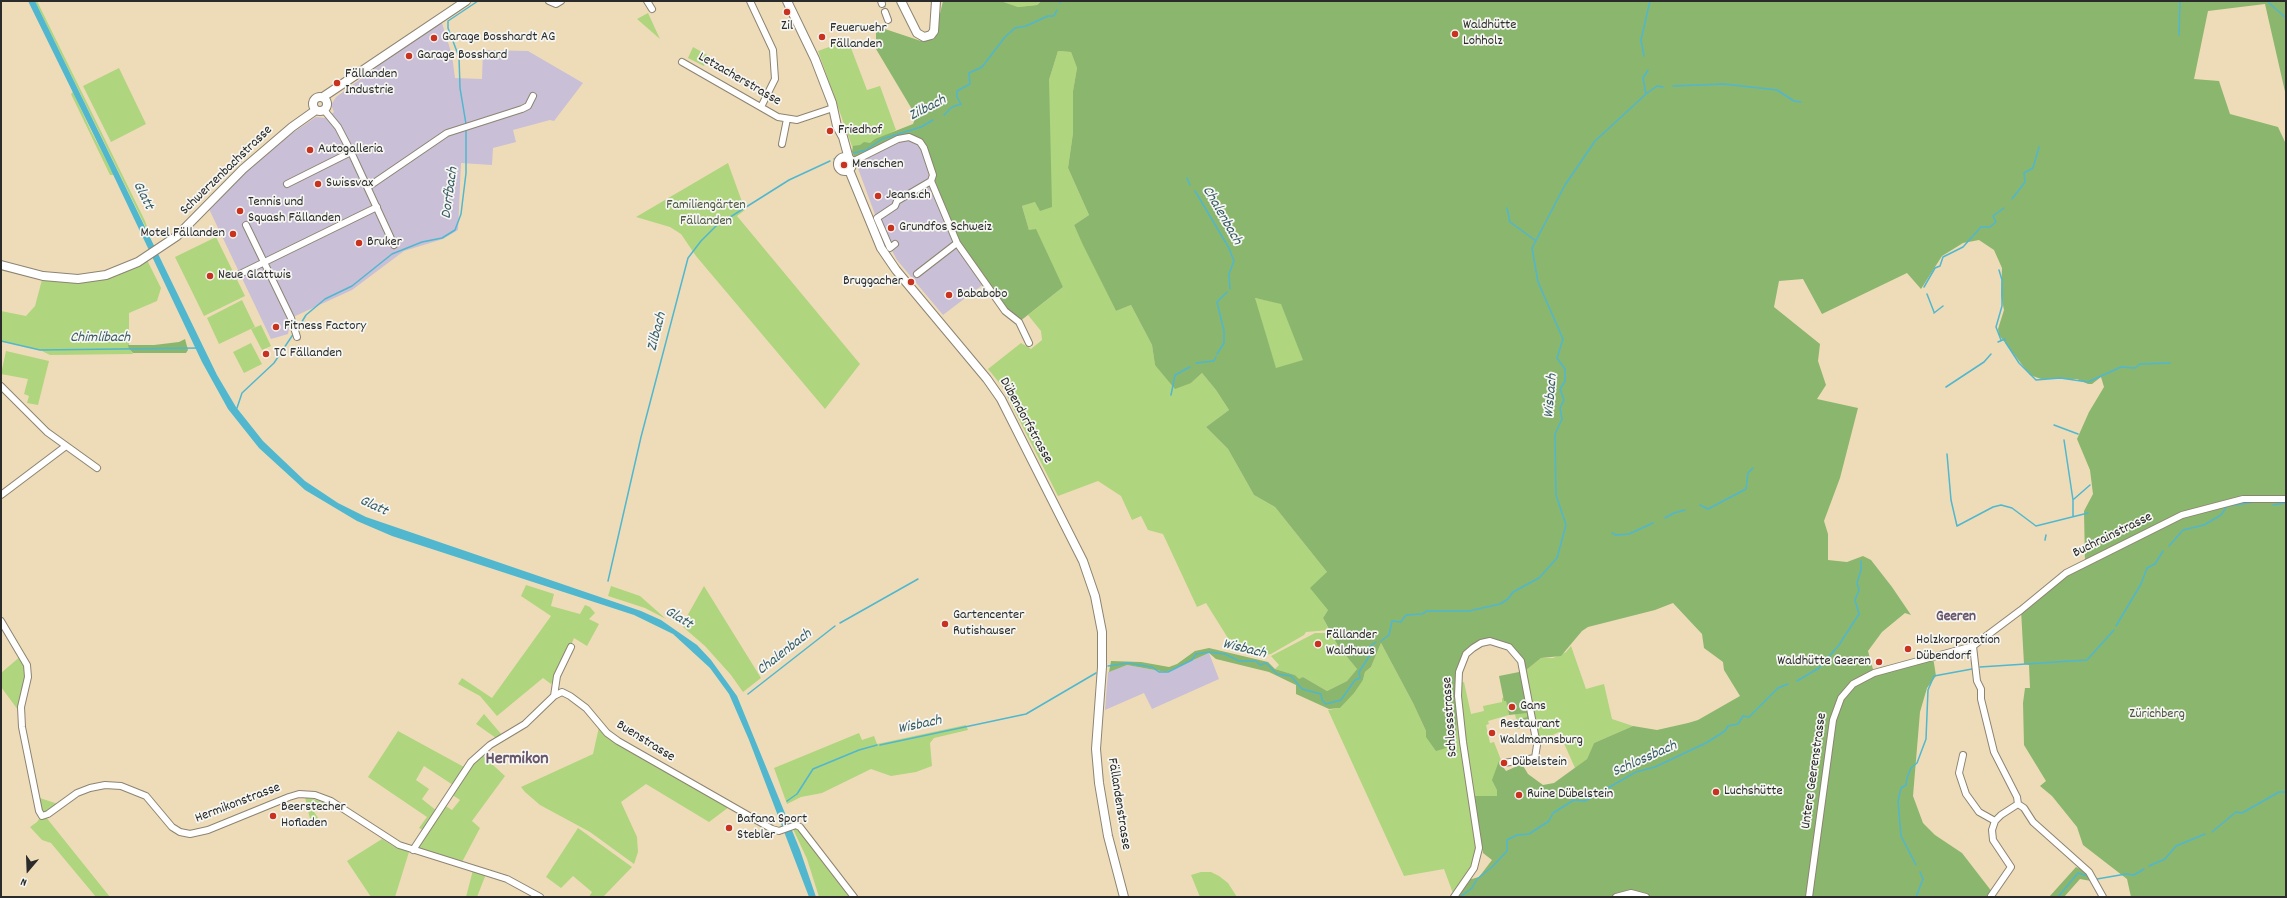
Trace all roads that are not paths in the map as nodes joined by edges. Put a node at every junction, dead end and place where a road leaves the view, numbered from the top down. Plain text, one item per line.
1 (466, 1) edge
2 (549, 1) edge
3 (561, 1) edge
4 (647, 1) edge
5 (750, 1) edge
6 (786, 1) edge
7 (901, 1) edge
8 (936, 1) edge
9 (652, 10) dead end
10 (885, 12) dead end
11 (888, 20) dead end
12 (682, 62) dead end
13 (533, 96) dead end
14 (325, 99) junction
15 (761, 107) junction
16 (318, 108) junction
17 (832, 111) junction
18 (786, 119) junction
19 (782, 144) dead end
20 (351, 152) junction
21 (848, 162) junction
22 (931, 181) junction
23 (287, 184) dead end
24 (368, 187) junction
25 (377, 208) junction
26 (246, 225) dead end
27 (957, 243) junction
28 (895, 244) dead end
29 (394, 245) dead end
30 (264, 262) junction
31 (1, 265) edge
32 (917, 274) dead end
33 (238, 275) dead end
34 (296, 334) dead end
35 (1029, 343) dead end
36 (1, 386) edge
37 (7, 394) junction
38 (1, 399) edge
39 (66, 446) junction
40 (98, 468) dead end
41 (1, 495) edge
42 (2286, 499) edge
43 (1, 621) edge
44 (1973, 646) junction
45 (571, 647) dead end
46 (1102, 667) joint
47 (554, 696) junction
48 (1963, 755) dead end
49 (1504, 764) dead end
50 (2018, 804) junction
51 (1995, 821) junction
52 (413, 850) junction
53 (1991, 896) dead end
54 (540, 897) edge
55 (854, 897) edge
56 (1124, 897) edge
57 (1454, 897) edge
58 (1616, 897) edge
59 (1646, 897) edge
60 (1809, 897) edge
61 (2103, 897) edge

1 - 14 main road
2 - 3 street
4 - 9 street
5 - 15 street
6 - 17 main road, Dübendorfstrasse
7 - 8 main road
10 - 11 street
12 - 15 street, Letzacherstrasse
13 - 24 street
14 - 16 main road
14 - 16 main road
15 - 18 street, Letzacherstrasse
16 - 20 street
16 - 31 main road, Schwerzenbachstrasse
17 - 18 street, Letzacherstrasse
17 - 21 main road, Dübendorfstrasse
18 - 19 street
20 - 23 street
20 - 24 street
21 - 22 street
21 - 46 main road, Dübendorfstrasse
22 - 27 street
22 - 28 street
24 - 25 street
25 - 29 street
25 - 30 street
26 - 30 street
27 - 32 street
27 - 35 street
30 - 33 street
30 - 34 street
36 - 37 street
37 - 38 street
37 - 39 street
39 - 40 street
39 - 41 street
42 - 44 street, Buchrainstrasse
43 - 52 street, Hermikonstrasse
44 - 50 street
44 - 60 street, Untere Geerenstrasse
45 - 47 street
46 - 56 main road, Fällandenstrasse
47 - 52 street
47 - 55 street, Buenstrasse
48 - 51 street
49 - 57 street, Schlossstrasse
50 - 51 street
50 - 61 street
51 - 53 street
52 - 54 street, Hermikonstrasse
58 - 59 street

